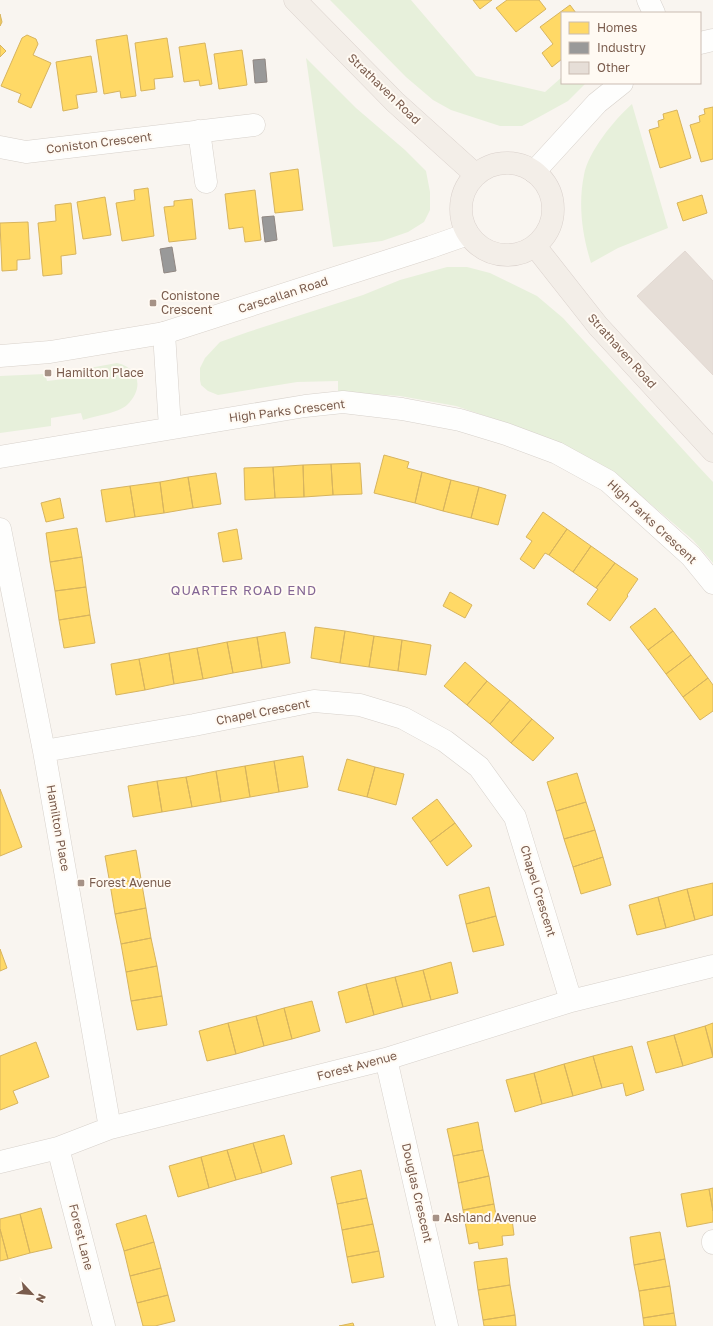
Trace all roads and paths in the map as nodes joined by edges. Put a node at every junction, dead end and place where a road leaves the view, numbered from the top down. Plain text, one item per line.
1 (295, 0) edge
2 (648, 0) edge
3 (654, 12) edge
4 (713, 40) edge
5 (701, 43) edge
6 (621, 84) edge
7 (254, 125) dead end
8 (198, 132) junction
9 (0, 147) edge
10 (534, 172) junction
11 (476, 175) junction
12 (206, 182) dead end
13 (468, 234) junction
14 (535, 246) junction
15 (164, 333) junction
16 (0, 356) edge
17 (170, 428) junction
18 (713, 451) edge
19 (0, 457) edge
20 (0, 529) edge
21 (713, 583) edge
22 (44, 751) junction
23 (713, 966) edge
24 (571, 1001) junction
25 (386, 1059) junction
26 (110, 1128) junction
27 (58, 1148) junction
28 (0, 1162) edge
29 (104, 1326) edge
30 (448, 1326) edge

1 - 11 main road, Strathaven Road
2 - 3 street
4 - 5 street
6 - 10 street
7 - 8 street, Coniston Crescent
8 - 9 street, Coniston Crescent
8 - 12 street
10 - 11 main road
10 - 14 main road
11 - 13 main road
13 - 14 main road
13 - 15 street, Carscallan Road
14 - 18 main road, Strathaven Road
15 - 16 street, Carscallan Road
15 - 17 street
17 - 19 street, High Parks Crescent
17 - 21 street, High Parks Crescent
20 - 22 street, Hamilton Place
22 - 24 street, Chapel Crescent
22 - 26 street, Hamilton Place
23 - 24 street, Forest Avenue
24 - 25 street, Forest Avenue
25 - 26 street, Forest Avenue
25 - 30 street, Douglas Crescent
26 - 27 street, Forest Avenue
27 - 28 street, Forest Avenue
27 - 29 street, Forest Lane

